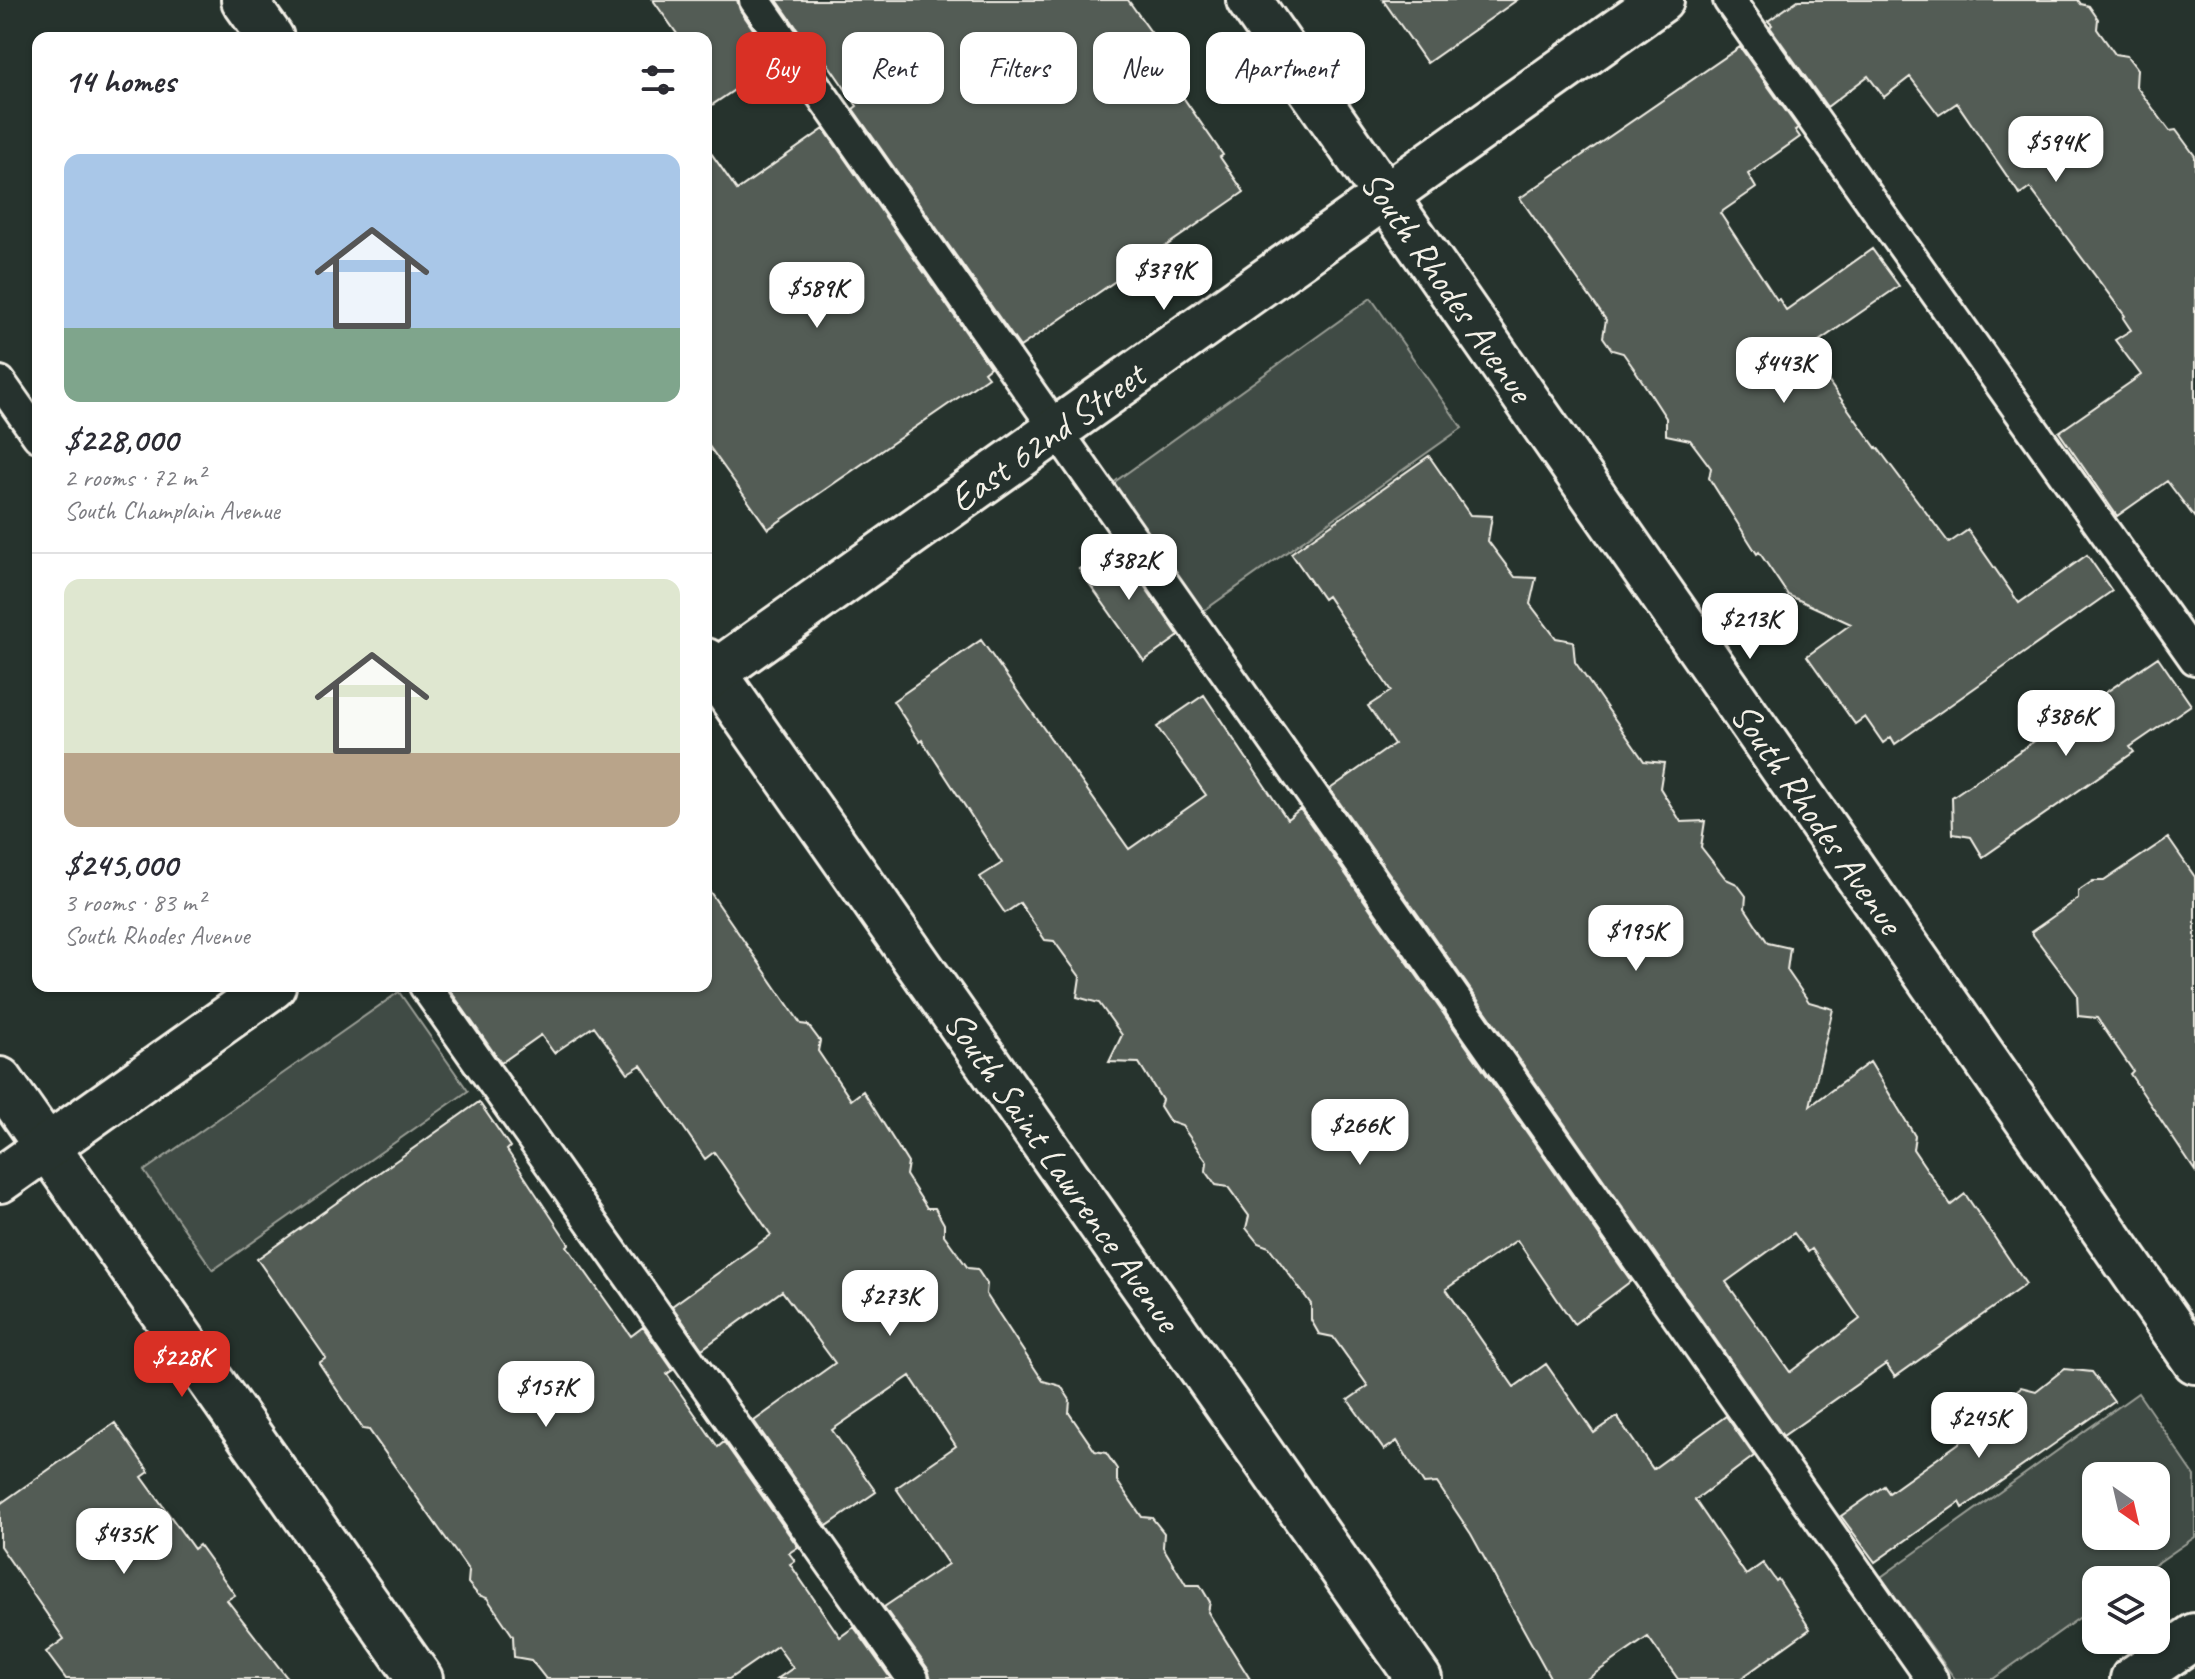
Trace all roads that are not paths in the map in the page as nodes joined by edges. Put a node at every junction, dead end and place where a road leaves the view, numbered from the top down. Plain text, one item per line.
1 (244, 0) edge
2 (755, 0) edge
3 (1249, 0) edge
4 (1661, 0) edge
5 (1729, 0) edge
6 (267, 32) edge
7 (1386, 196) junction
8 (0, 382) edge
9 (32, 427) edge
10 (1057, 430) junction
11 (2195, 659) edge
12 (712, 669) edge
13 (712, 675) edge
14 (265, 992) edge
15 (429, 992) edge
16 (0, 1080) edge
17 (47, 1147) junction
18 (0, 1180) edge
19 (2195, 1361) edge
20 (2195, 1636) edge
21 (420, 1679) edge
22 (913, 1679) edge
23 (1419, 1679) edge
24 (1932, 1679) edge
25 (2133, 1679) edge

1 - 6 street
2 - 10 lane
3 - 7 street, South Rhodes Avenue
4 - 7 street, East 62nd Street
5 - 11 lane
7 - 10 street, East 62nd Street
7 - 19 street, South Rhodes Avenue
8 - 9 lane
10 - 12 street, East 62nd Street
10 - 24 lane
13 - 23 street, South Saint Lawrence Avenue
14 - 17 street
15 - 22 lane
16 - 17 street
17 - 18 street
17 - 21 street
20 - 25 street

